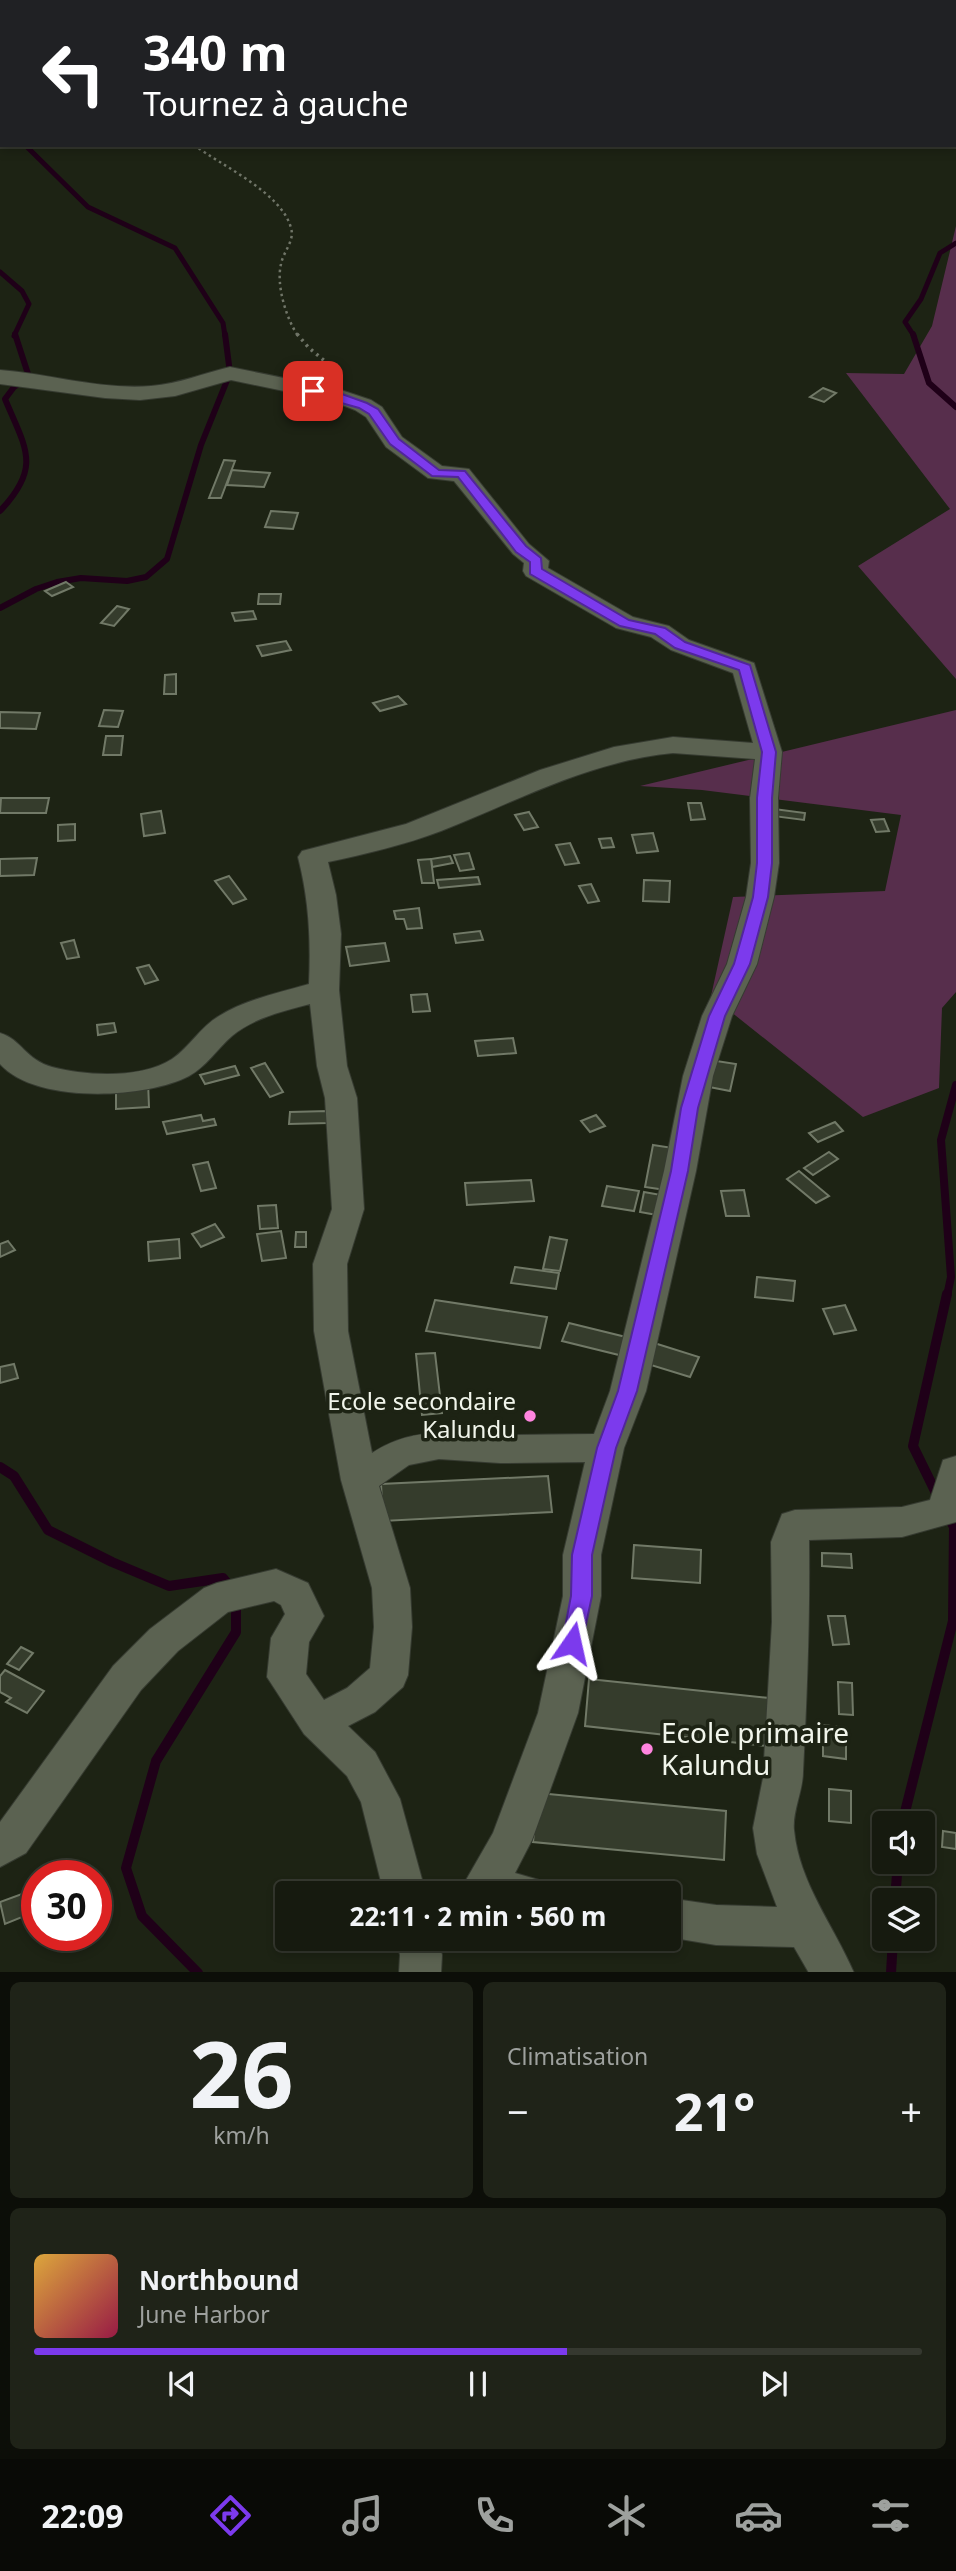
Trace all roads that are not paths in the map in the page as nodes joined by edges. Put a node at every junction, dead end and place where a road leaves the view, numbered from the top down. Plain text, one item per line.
1 (0, 377) edge
2 (769, 752) junction
3 (324, 990) junction
4 (0, 1043) edge
5 (606, 1448) junction
6 (956, 1470) edge
7 (359, 1480) junction
8 (317, 1722) junction
9 (0, 1849) edge
10 (402, 1881) edge
11 (499, 1881) edge
12 (681, 1919) edge
13 (806, 1928) junction
14 (833, 1972) edge

1 - 2 street
2 - 3 street
2 - 5 street
3 - 4 street
3 - 7 street
5 - 7 street
5 - 11 street
6 - 13 street
7 - 8 street
8 - 9 street
8 - 10 street
12 - 13 street
13 - 14 street

